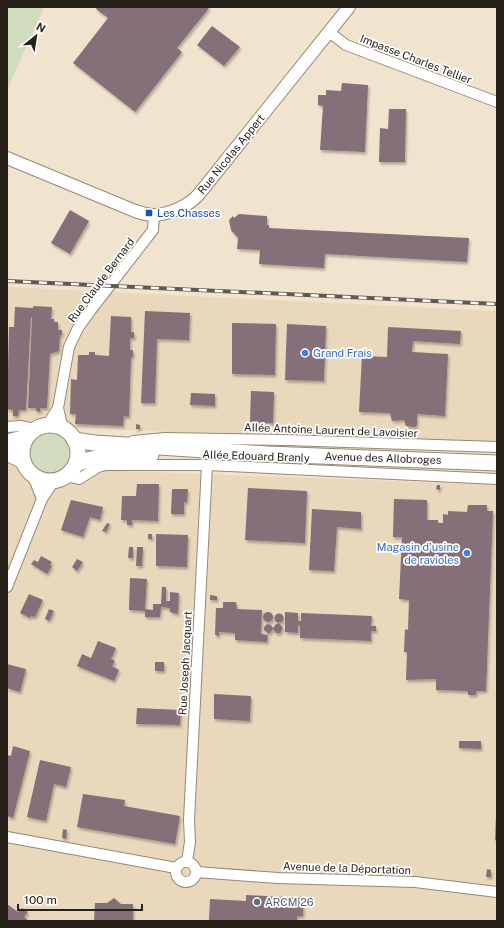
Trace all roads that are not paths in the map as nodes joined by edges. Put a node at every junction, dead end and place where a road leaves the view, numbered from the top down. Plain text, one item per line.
1 (349, 7) edge
2 (329, 32) junction
3 (497, 102) edge
4 (7, 158) edge
5 (154, 215) junction
6 (58, 408) junction
7 (7, 427) edge
8 (63, 429) junction
9 (36, 430) junction
10 (74, 440) junction
11 (7, 442) edge
12 (160, 442) junction
13 (497, 447) edge
14 (120, 450) junction
15 (7, 454) edge
16 (268, 454) junction
17 (22, 461) junction
18 (497, 462) edge
19 (76, 464) junction
20 (207, 465) junction
21 (33, 476) junction
22 (60, 478) junction
23 (497, 479) edge
24 (42, 499) junction
25 (7, 587) edge
26 (7, 837) edge
27 (187, 861) junction
28 (176, 868) junction
29 (196, 872) junction
30 (497, 892) edge

1 - 2 street, Rue Nicolas Appert
2 - 3 street, Impasse Charles Tellier
2 - 5 street, Rue Nicolas Appert
4 - 5 street, Rue Nicolas Appert
5 - 6 street, Rue Claude Bernard
6 - 8 street, Rue Claude Bernard
6 - 9 street, Rue Claude Bernard
7 - 9 street
8 - 9 main road
8 - 10 main road
9 - 11 main road
9 - 17 main road
10 - 14 main road, Avenue des Allobroges
10 - 19 main road
12 - 13 street, Allée Antoine Laurent de Lavoisier
12 - 14 main road, Avenue des Allobroges
12 - 16 main road, Avenue des Allobroges
14 - 16 main road, Avenue des Allobroges
14 - 19 main road, Avenue des Allobroges
15 - 17 main road
16 - 18 main road, Avenue des Allobroges
17 - 21 main road
19 - 22 main road
20 - 22 street, Allée Edouard Branly
20 - 23 street, Allée Edouard Branly
20 - 27 street, Rue Joseph Jacquart
21 - 22 main road
21 - 24 street
22 - 24 street
24 - 25 street
26 - 28 street
27 - 28 street
27 - 29 street
28 - 29 street
29 - 30 street, Avenue de la Déportation

